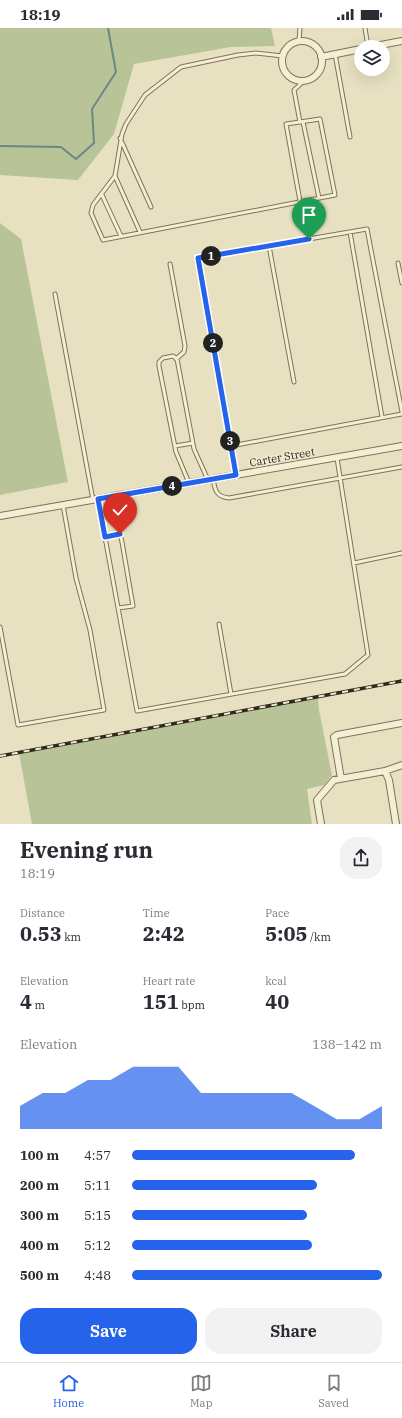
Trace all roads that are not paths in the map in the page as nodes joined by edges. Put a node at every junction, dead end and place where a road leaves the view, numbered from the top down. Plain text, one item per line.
1 (300, 28) edge
2 (365, 28) edge
3 (368, 40) edge
4 (402, 41) edge
5 (299, 42) junction
6 (390, 43) edge
7 (354, 50) edge
8 (335, 54) junction
9 (283, 56) junction
10 (321, 57) junction
11 (304, 81) junction
12 (302, 122) junction
13 (350, 137) dead end
14 (120, 138) junction
15 (115, 176) junction
16 (102, 195) junction
17 (318, 198) junction
18 (300, 201) junction
19 (150, 207) dead end
20 (140, 232) junction
21 (350, 232) junction
22 (121, 236) junction
23 (269, 246) junction
24 (398, 263) dead end
25 (170, 264) dead end
26 (402, 283) edge
27 (55, 294) dead end
28 (176, 358) junction
29 (294, 382) dead end
30 (402, 413) edge
31 (382, 417) junction
32 (193, 443) junction
33 (175, 446) junction
34 (231, 446) junction
35 (402, 446) edge
36 (337, 458) junction
37 (402, 467) edge
38 (236, 475) junction
39 (340, 478) junction
40 (211, 480) junction
41 (189, 484) junction
42 (96, 500) junction
43 (64, 505) junction
44 (0, 516) edge
45 (105, 537) junction
46 (402, 554) edge
47 (354, 563) junction
48 (118, 608) junction
49 (219, 624) dead end
50 (0, 627) edge
51 (231, 694) junction
52 (402, 723) edge
53 (402, 765) edge
54 (385, 771) junction
55 (341, 778) junction
56 (321, 824) edge
57 (396, 824) edge

1 - 5 lane
2 - 3 lane
4 - 6 street
5 - 9 street
5 - 10 street
7 - 8 street
8 - 10 street
8 - 13 lane
9 - 11 street
9 - 14 lane
10 - 11 street
11 - 12 lane
12 - 17 lane
12 - 17 lane
12 - 18 lane
14 - 15 lane
14 - 19 lane
15 - 16 lane
15 - 20 lane
16 - 22 lane
16 - 22 lane
17 - 18 lane
18 - 20 lane
20 - 22 lane
21 - 23 lane
21 - 30 lane
21 - 31 lane
23 - 29 lane
23 - 34 lane
24 - 26 lane
25 - 28 lane
27 - 42 lane
28 - 32 lane
28 - 33 lane
30 - 31 lane
31 - 34 lane
32 - 33 lane
32 - 40 lane
33 - 41 lane
34 - 38 lane
35 - 36 street, Carter Street
36 - 38 street, Carter Street
36 - 39 lane
37 - 39 lane
38 - 40 street, Carter Street
39 - 40 lane
39 - 47 lane
40 - 41 street, Carter Street
41 - 42 street, Carter Street
42 - 43 street, Carter Street
42 - 45 lane
43 - 44 street, Carter Street
43 - 50 lane
45 - 48 lane
45 - 48 lane
46 - 47 lane
47 - 51 lane
48 - 51 lane
49 - 51 lane
52 - 55 street
53 - 54 street
54 - 55 street
54 - 57 street
55 - 56 street

